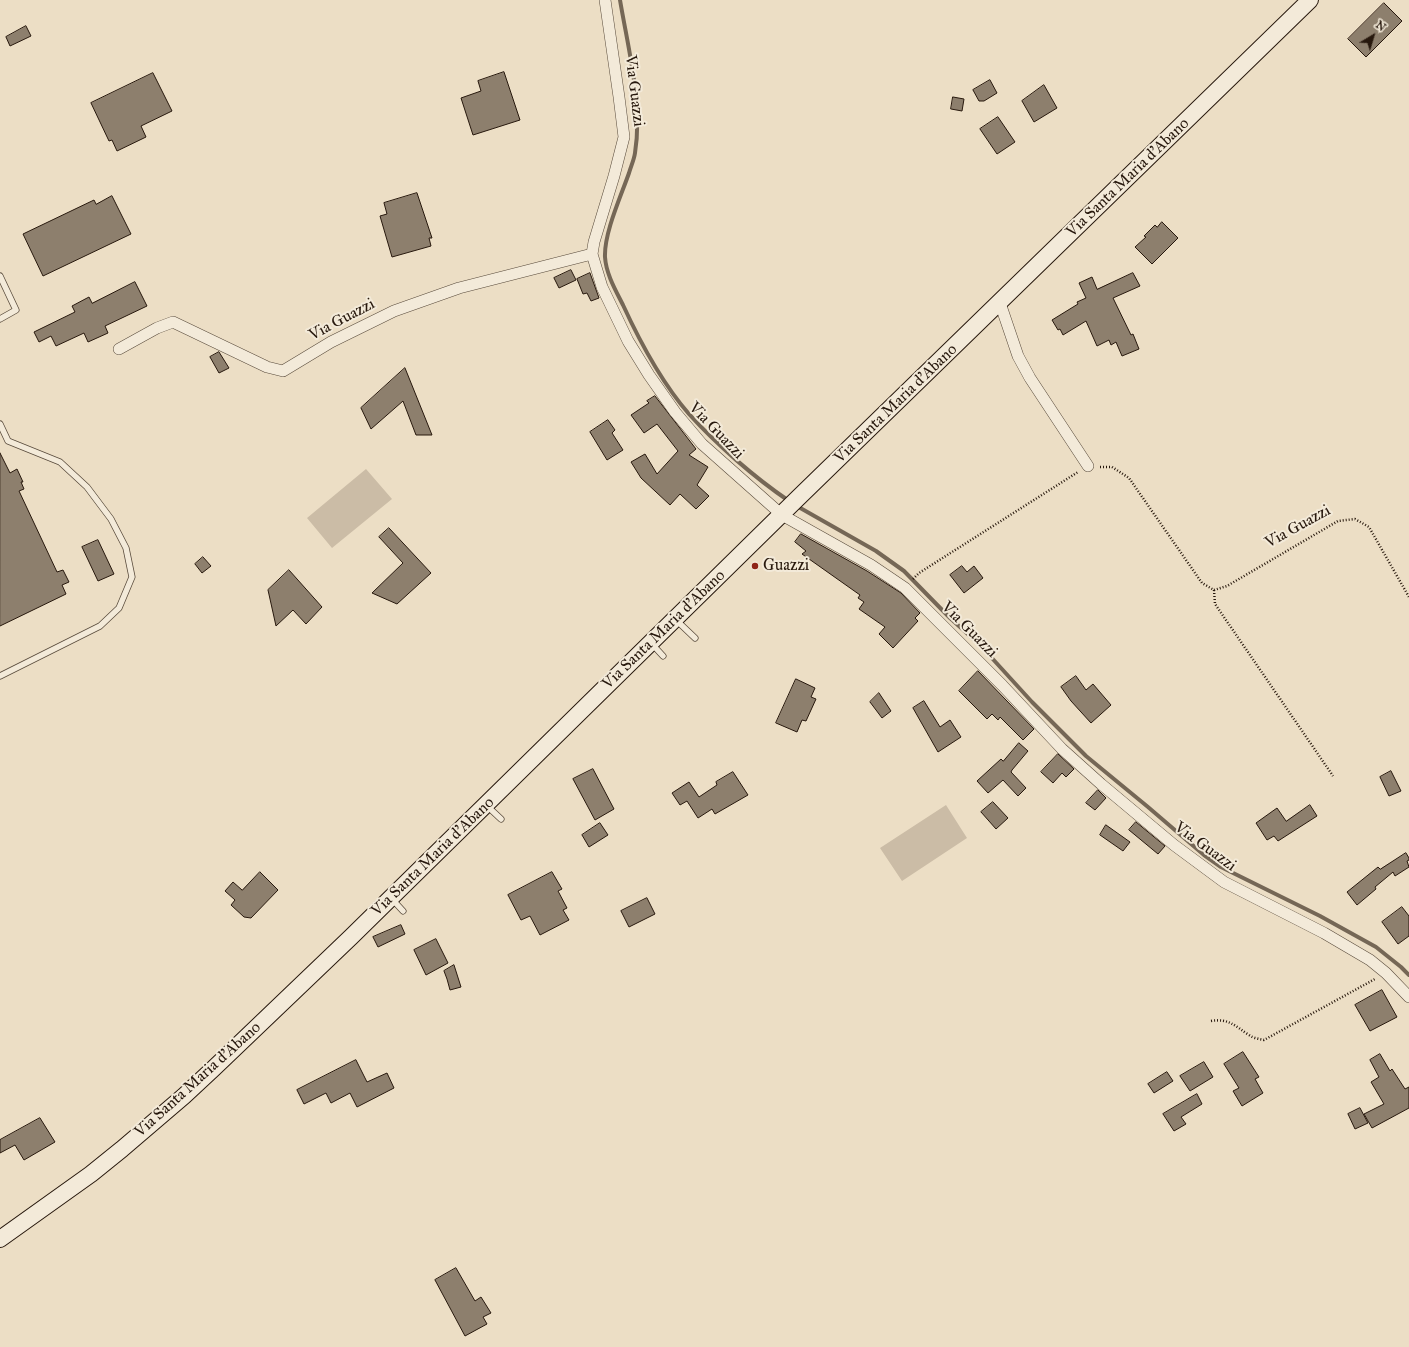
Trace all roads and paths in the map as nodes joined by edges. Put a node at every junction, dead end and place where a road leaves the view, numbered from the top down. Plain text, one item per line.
1 (605, 0) edge
2 (1310, 0) edge
3 (592, 254) junction
4 (0, 276) edge
5 (1000, 303) junction
6 (0, 319) edge
7 (119, 349) dead end
8 (0, 424) edge
9 (1088, 466) junction
10 (784, 512) junction
11 (919, 573) dead end
12 (1214, 590) junction
13 (1409, 597) edge
14 (675, 619) junction
15 (695, 638) dead end
16 (651, 643) junction
17 (663, 656) dead end
18 (0, 676) edge
19 (1333, 776) dead end
20 (486, 805) junction
21 (501, 819) dead end
22 (391, 898) junction
23 (403, 910) dead end
24 (1386, 973) junction
25 (1409, 997) edge
26 (1211, 1021) dead end
27 (0, 1239) edge

1 - 3 street, Via Guazzi
2 - 5 street, Via Santa Maria d'Abano
3 - 7 street, Via Guazzi
3 - 10 street, Via Guazzi
4 - 6 lane
5 - 9 street
5 - 10 street, Via Santa Maria d'Abano
8 - 18 lane
9 - 11 path
9 - 12 path
10 - 14 street, Via Santa Maria d'Abano
10 - 24 street, Via Guazzi
12 - 13 path, Via Guazzi
12 - 19 path
14 - 15 lane
14 - 16 street, Via Santa Maria d'Abano
16 - 17 lane
16 - 20 street, Via Santa Maria d'Abano
20 - 21 lane
20 - 22 street, Via Santa Maria d'Abano
22 - 23 lane
22 - 27 street, Via Santa Maria d'Abano
24 - 25 street, Via Guazzi
24 - 26 path

